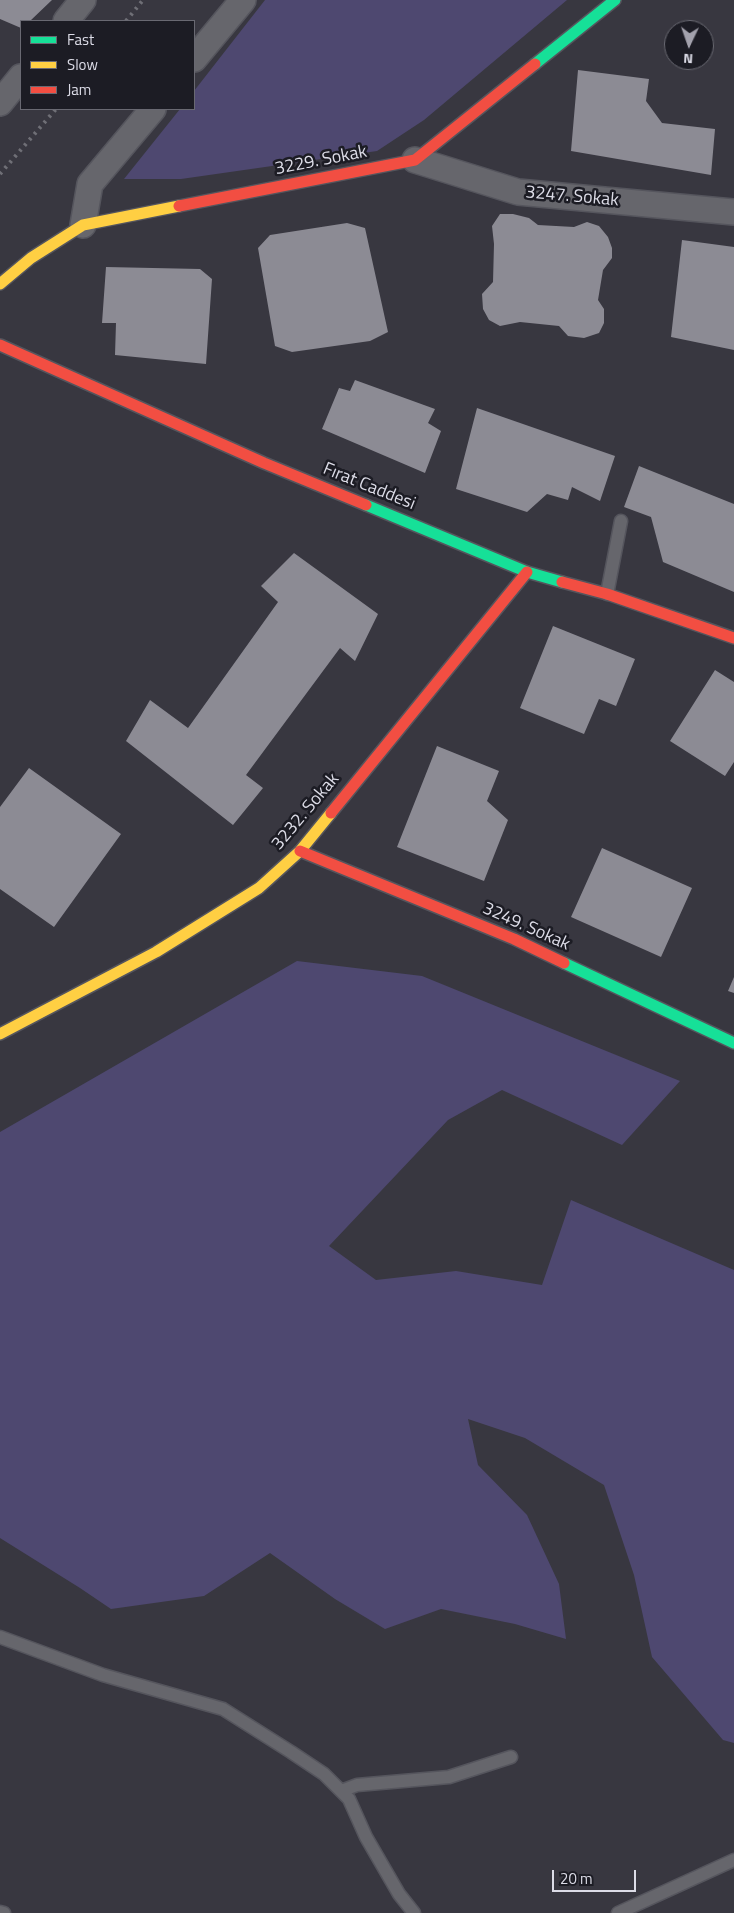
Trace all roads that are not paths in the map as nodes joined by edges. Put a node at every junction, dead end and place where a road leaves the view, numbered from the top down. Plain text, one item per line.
1 (83, 0) edge
2 (243, 0) edge
3 (614, 0) edge
4 (67, 20) edge
5 (195, 58) edge
6 (20, 78) edge
7 (0, 103) edge
8 (152, 110) edge
9 (415, 160) junction
10 (734, 212) edge
11 (83, 226) junction
12 (0, 284) edge
13 (0, 345) edge
14 (621, 521) dead end
15 (527, 572) junction
16 (607, 594) junction
17 (734, 638) edge
18 (300, 851) junction
19 (0, 1034) edge
20 (734, 1043) edge
21 (0, 1637) edge
22 (512, 1757) dead end
23 (341, 1791) junction
24 (734, 1860) edge
25 (0, 1912) edge
26 (4, 1913) edge
27 (414, 1913) edge
28 (618, 1913) edge

1 - 4 street
2 - 5 street
3 - 9 street, 3229. Sokak
6 - 7 street
8 - 11 street
9 - 10 street, 3247. Sokak
9 - 11 street, 3229. Sokak
11 - 12 street, 3229. Sokak
13 - 15 street, Fırat Caddesi
14 - 16 lane
15 - 16 street, Fırat Caddesi
15 - 18 street, 3232. Sokak
16 - 17 street, Fırat Caddesi
18 - 19 street, 3232. Sokak
18 - 20 street, 3249. Sokak
21 - 23 lane
22 - 23 lane
23 - 27 lane
24 - 28 lane
25 - 26 lane

